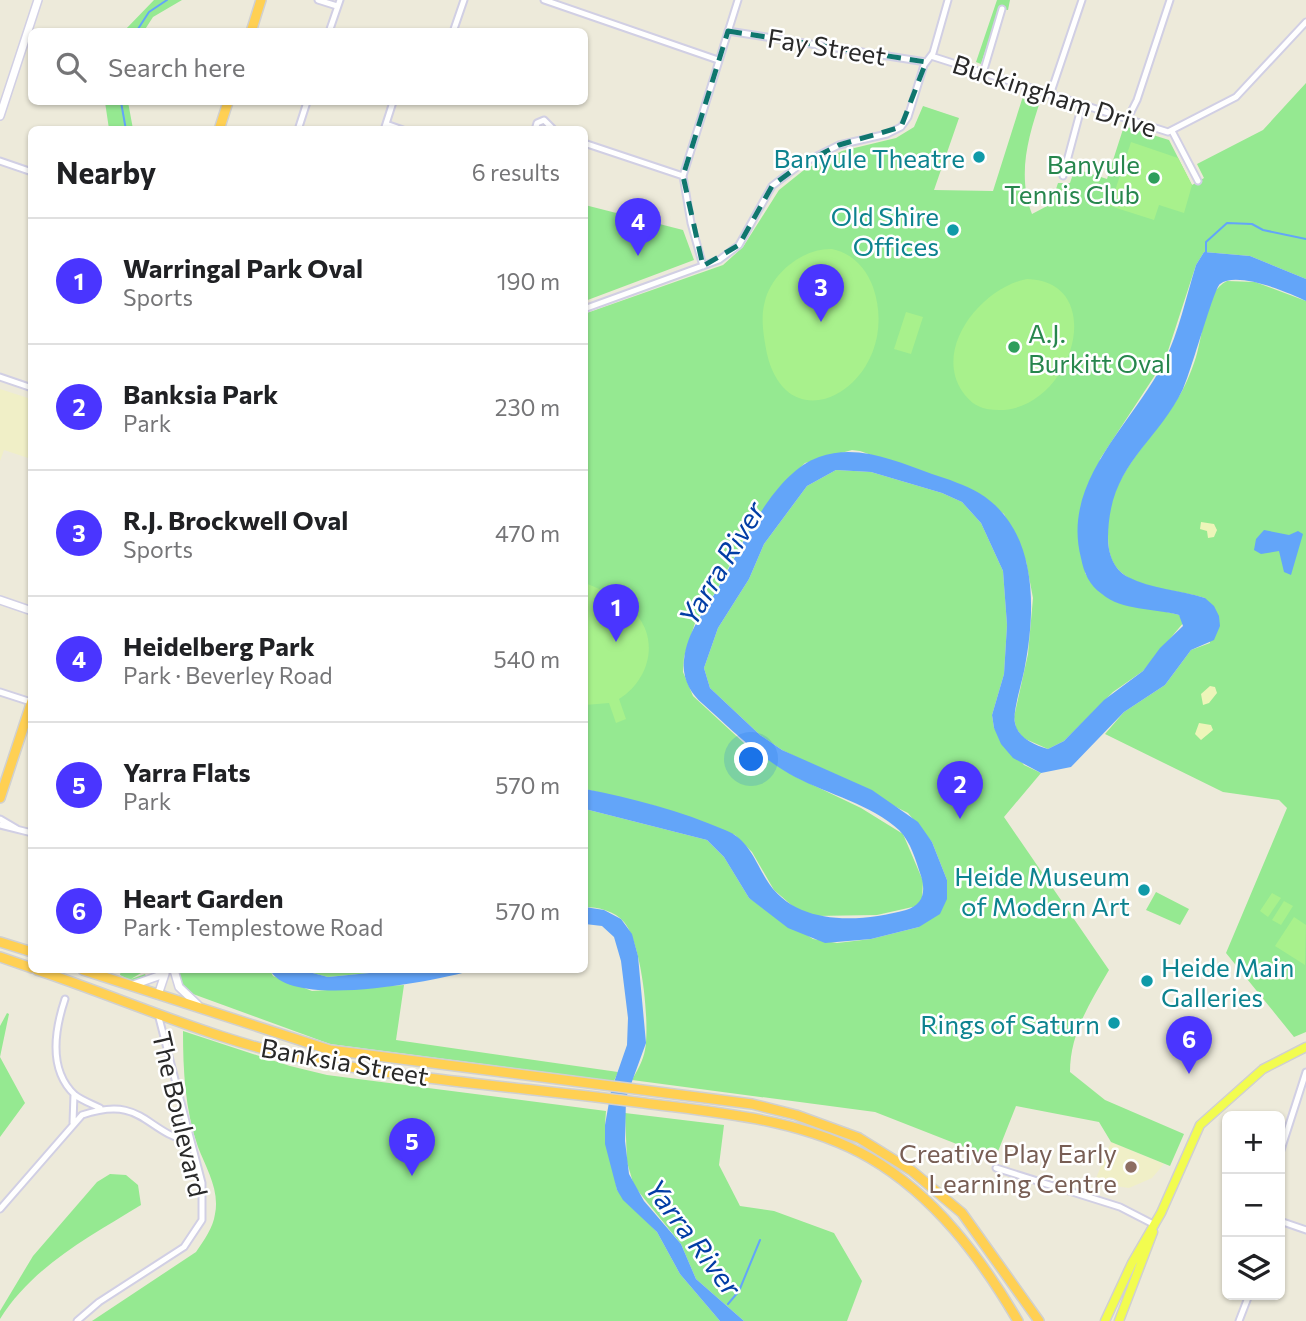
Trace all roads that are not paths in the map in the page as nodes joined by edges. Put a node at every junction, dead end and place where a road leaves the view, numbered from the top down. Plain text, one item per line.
1 (38, 0) edge
2 (261, 0) edge
3 (318, 0) edge
4 (464, 0) edge
5 (544, 0) edge
6 (738, 0) edge
7 (948, 0) edge
8 (1082, 0) edge
9 (1170, 0) edge
10 (339, 3) edge
11 (1002, 9) dead end
12 (1306, 22) edge
13 (28, 28) edge
14 (28, 28) edge
15 (252, 28) edge
16 (330, 28) edge
17 (454, 28) edge
18 (728, 31) junction
19 (931, 56) junction
20 (718, 60) junction
21 (926, 62) junction
22 (983, 73) junction
23 (1051, 95) junction
24 (2, 102) edge
25 (227, 105) edge
26 (306, 105) edge
27 (392, 105) edge
28 (1082, 105) junction
29 (0, 116) edge
30 (1130, 121) junction
31 (220, 126) edge
32 (299, 126) edge
33 (385, 126) edge
34 (536, 126) edge
35 (550, 126) edge
36 (1171, 131) junction
37 (588, 145) edge
38 (0, 161) edge
39 (28, 171) edge
40 (683, 176) junction
41 (1063, 176) dead end
42 (1198, 181) dead end
43 (703, 266) junction
44 (588, 308) edge
45 (0, 377) edge
46 (28, 387) edge
47 (0, 600) edge
48 (28, 610) edge
49 (0, 692) edge
50 (28, 700) edge
51 (28, 710) edge
52 (0, 798) edge
53 (0, 819) edge
54 (0, 825) edge
55 (17, 829) junction
56 (28, 833) edge
57 (0, 942) edge
58 (28, 951) edge
59 (0, 959) edge
60 (28, 967) edge
61 (46, 973) edge
62 (92, 973) edge
63 (162, 973) edge
64 (165, 973) edge
65 (175, 973) edge
66 (129, 985) junction
67 (158, 995) junction
68 (65, 999) dead end
69 (203, 1010) junction
70 (158, 1012) junction
71 (1306, 1047) edge
72 (1306, 1072) edge
73 (75, 1094) junction
74 (100, 1109) junction
75 (73, 1123) junction
76 (186, 1128) junction
77 (170, 1135) junction
78 (1285, 1137) edge
79 (190, 1142) junction
80 (996, 1168) dead end
81 (938, 1192) junction
82 (928, 1203) junction
83 (0, 1209) edge
84 (1285, 1223) edge
85 (1155, 1225) junction
86 (1306, 1230) edge
87 (1247, 1300) edge
88 (77, 1321) edge
89 (1018, 1321) edge
90 (1039, 1321) edge
91 (1105, 1321) edge
92 (1119, 1321) edge
93 (1239, 1321) edge

1 - 14 main road
2 - 15 highway
3 - 10 street
4 - 17 street
5 - 20 street
6 - 18 street
7 - 19 street
8 - 23 street
9 - 30 street
10 - 16 street
11 - 22 street
12 - 36 street, Buckingham Drive
13 - 24 main road
18 - 20 street
18 - 21 street, Fay Street
19 - 21 street
19 - 22 street, Buckingham Drive
20 - 40 street
21 - 43 street
22 - 23 street, Buckingham Drive
23 - 28 street, Buckingham Drive
24 - 29 main road
25 - 31 highway
26 - 32 street
27 - 33 street
28 - 30 street, Buckingham Drive
28 - 41 street
30 - 36 street, Buckingham Drive
34 - 35 street
36 - 42 street
37 - 40 street
38 - 39 street
40 - 43 street
43 - 44 street
45 - 46 street
47 - 48 main road
49 - 50 street
51 - 52 highway
53 - 55 street
54 - 55 street
55 - 56 street
57 - 58 highway
59 - 60 highway
61 - 70 highway, Banksia Street
62 - 66 highway, Banksia Street
63 - 66 main road
64 - 67 main road
65 - 69 main road
66 - 67 highway, Banksia Street
67 - 69 highway, Banksia Street
67 - 70 highway
68 - 73 street
69 - 81 highway, Banksia Street
70 - 76 street, The Boulevard
70 - 82 highway, Banksia Street
71 - 85 main road
72 - 78 street
73 - 74 street
73 - 75 street
74 - 75 street
74 - 77 street
75 - 83 street
76 - 77 street
76 - 79 street, The Boulevard
77 - 79 street
79 - 88 street, The Boulevard
80 - 85 street
81 - 82 highway
81 - 90 highway, Banksia Street
82 - 89 highway, Banksia Street
84 - 86 street
85 - 91 main road
85 - 92 main road
87 - 93 street

